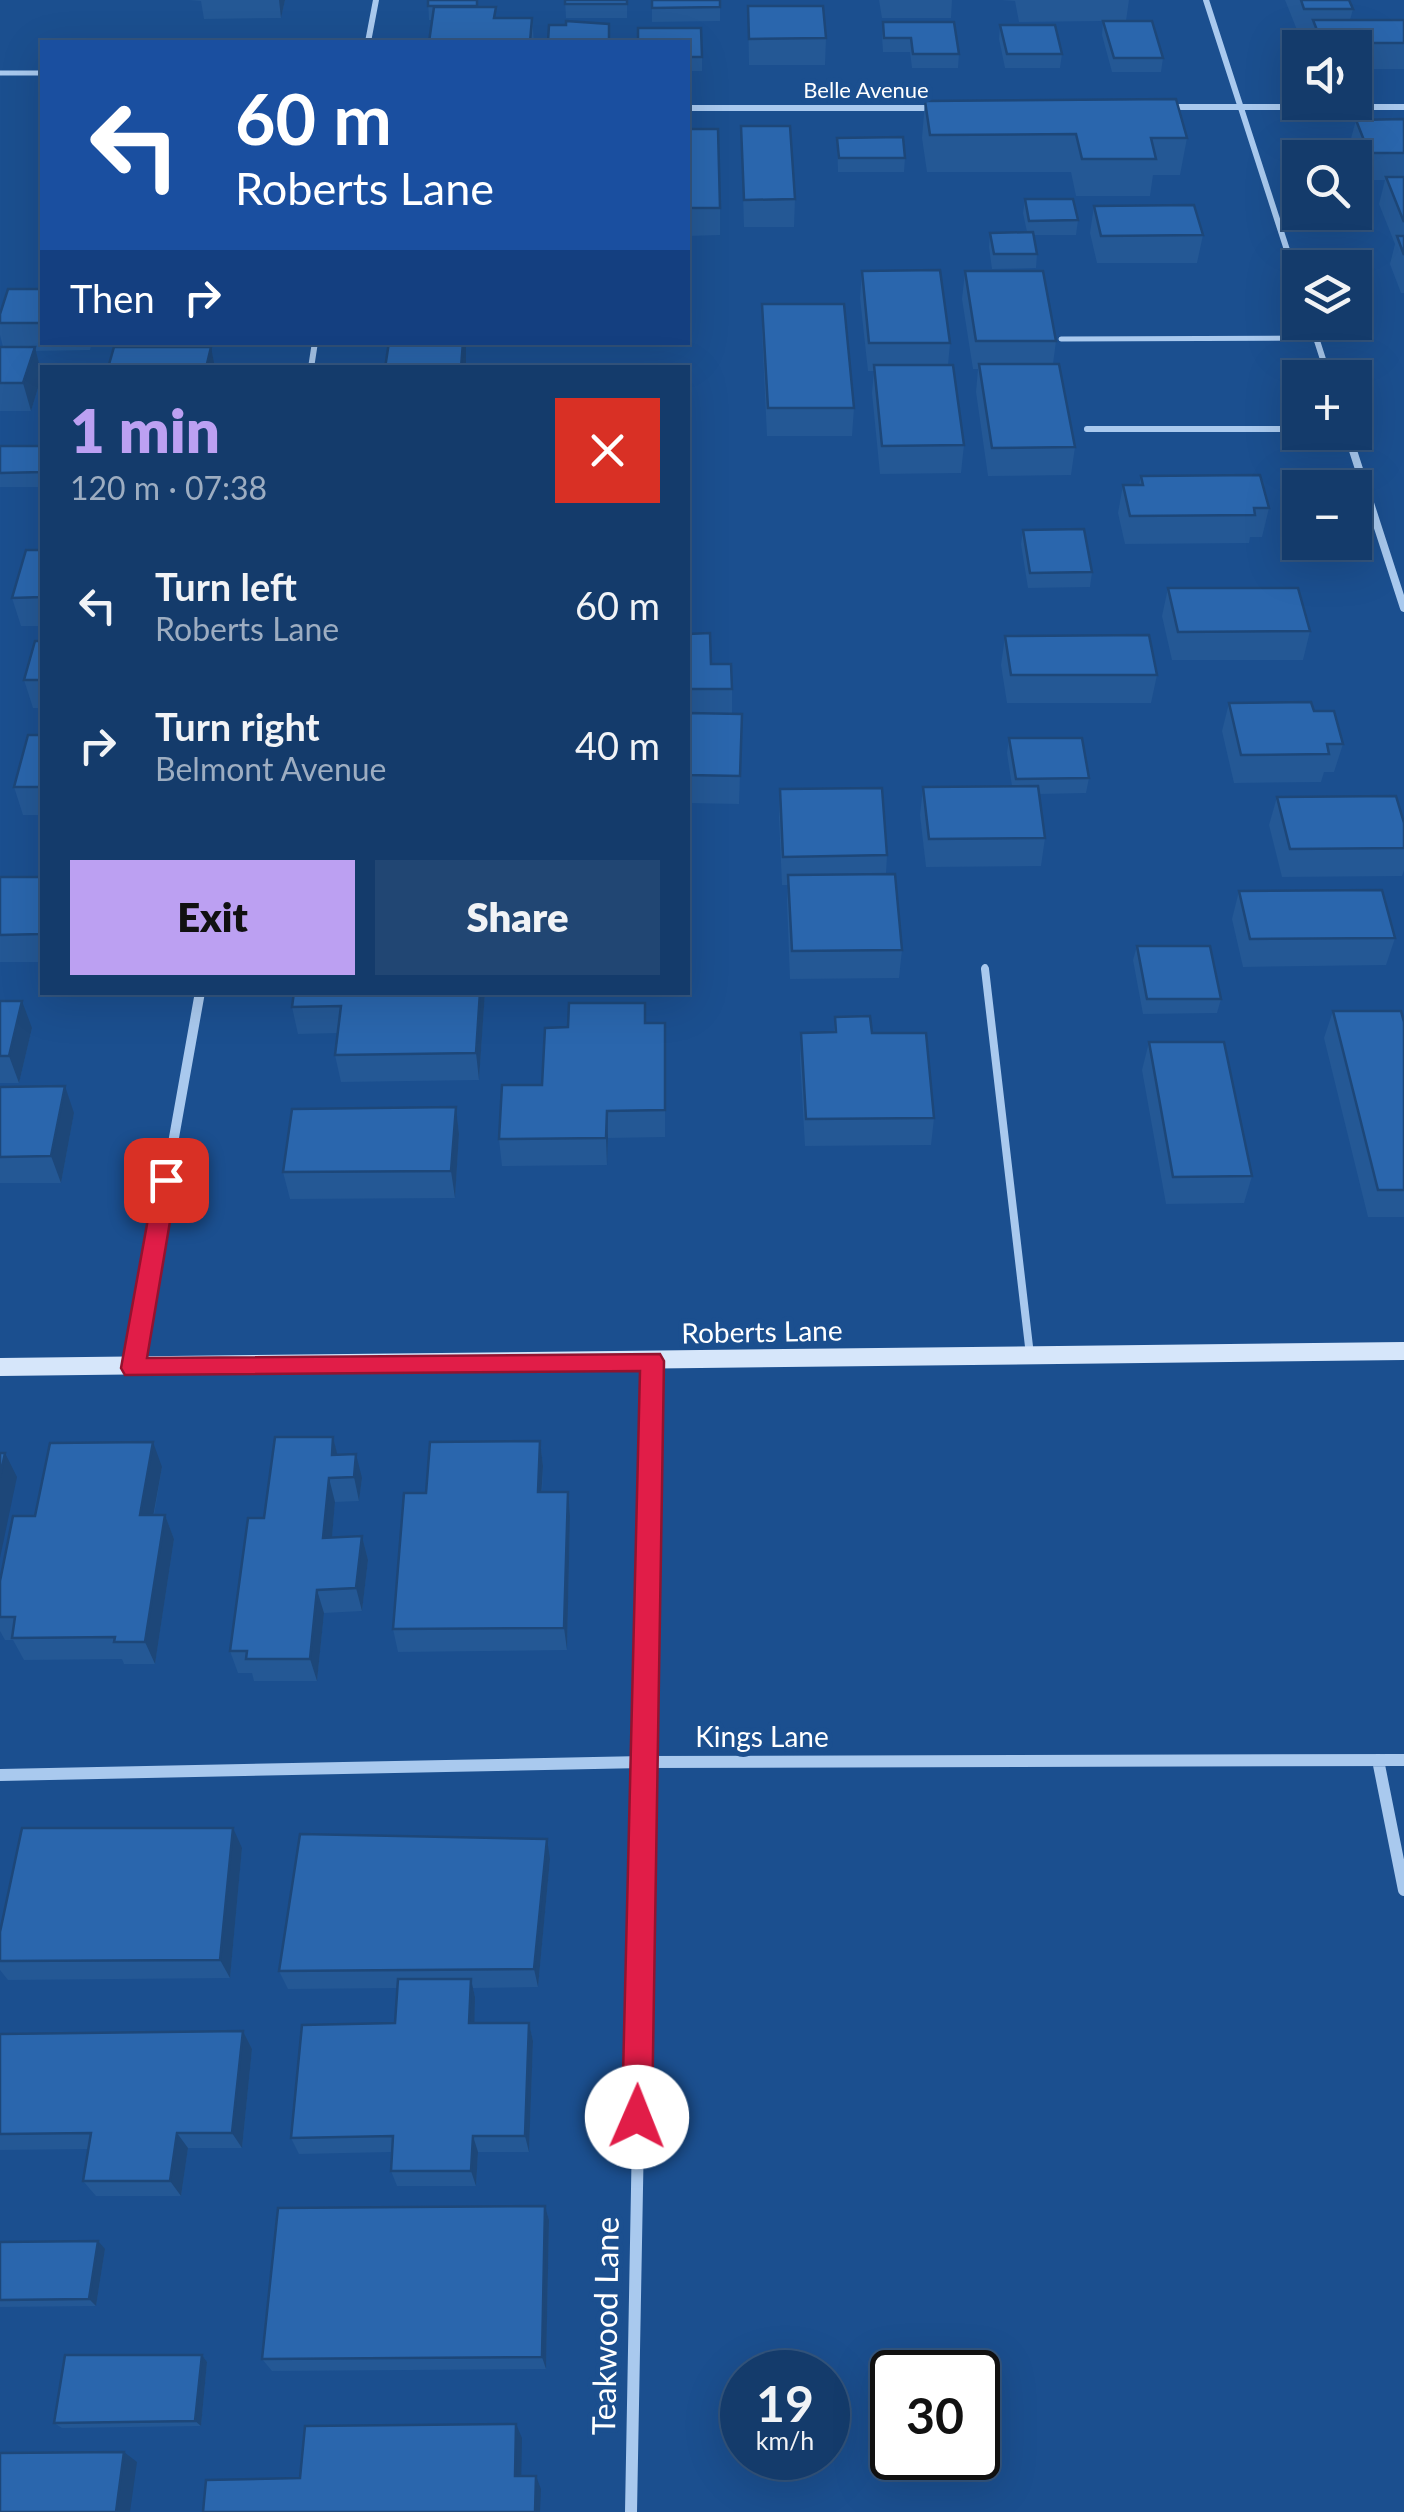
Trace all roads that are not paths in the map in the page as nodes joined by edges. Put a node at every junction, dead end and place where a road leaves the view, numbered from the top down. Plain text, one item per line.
1 (376, 0) edge
2 (1206, 0) edge
3 (368, 40) edge
4 (0, 73) edge
5 (40, 73) edge
6 (1162, 107) edge
7 (1241, 107) junction
8 (1404, 107) edge
9 (690, 108) edge
10 (944, 108) edge
11 (1287, 250) edge
12 (1282, 338) edge
13 (1061, 339) dead end
14 (1282, 428) edge
15 (1088, 429) dead end
16 (1353, 450) edge
17 (1404, 608) edge
18 (984, 967) dead end
19 (199, 995) edge
20 (1404, 1351) edge
21 (1030, 1356) junction
22 (652, 1361) junction
23 (0, 1367) edge
24 (133, 1368) junction
25 (1378, 1760) junction
26 (1404, 1760) edge
27 (643, 1762) junction
28 (0, 1774) edge
29 (1404, 1890) edge
30 (631, 2512) edge

1 - 3 street
2 - 7 street
4 - 5 lane
6 - 7 street
7 - 8 street
7 - 11 street
9 - 10 street, Belle Avenue
12 - 13 lane
14 - 15 lane
16 - 17 street
18 - 21 lane
19 - 24 street
20 - 21 main road, Roberts Lane
21 - 22 main road, Roberts Lane
22 - 24 main road, Roberts Lane
22 - 27 street, Teakwood Lane
23 - 24 main road, Roberts Lane
25 - 26 street, Kings Lane
25 - 27 street, Kings Lane
25 - 29 street
27 - 28 street, Kings Lane
27 - 30 street, Teakwood Lane

